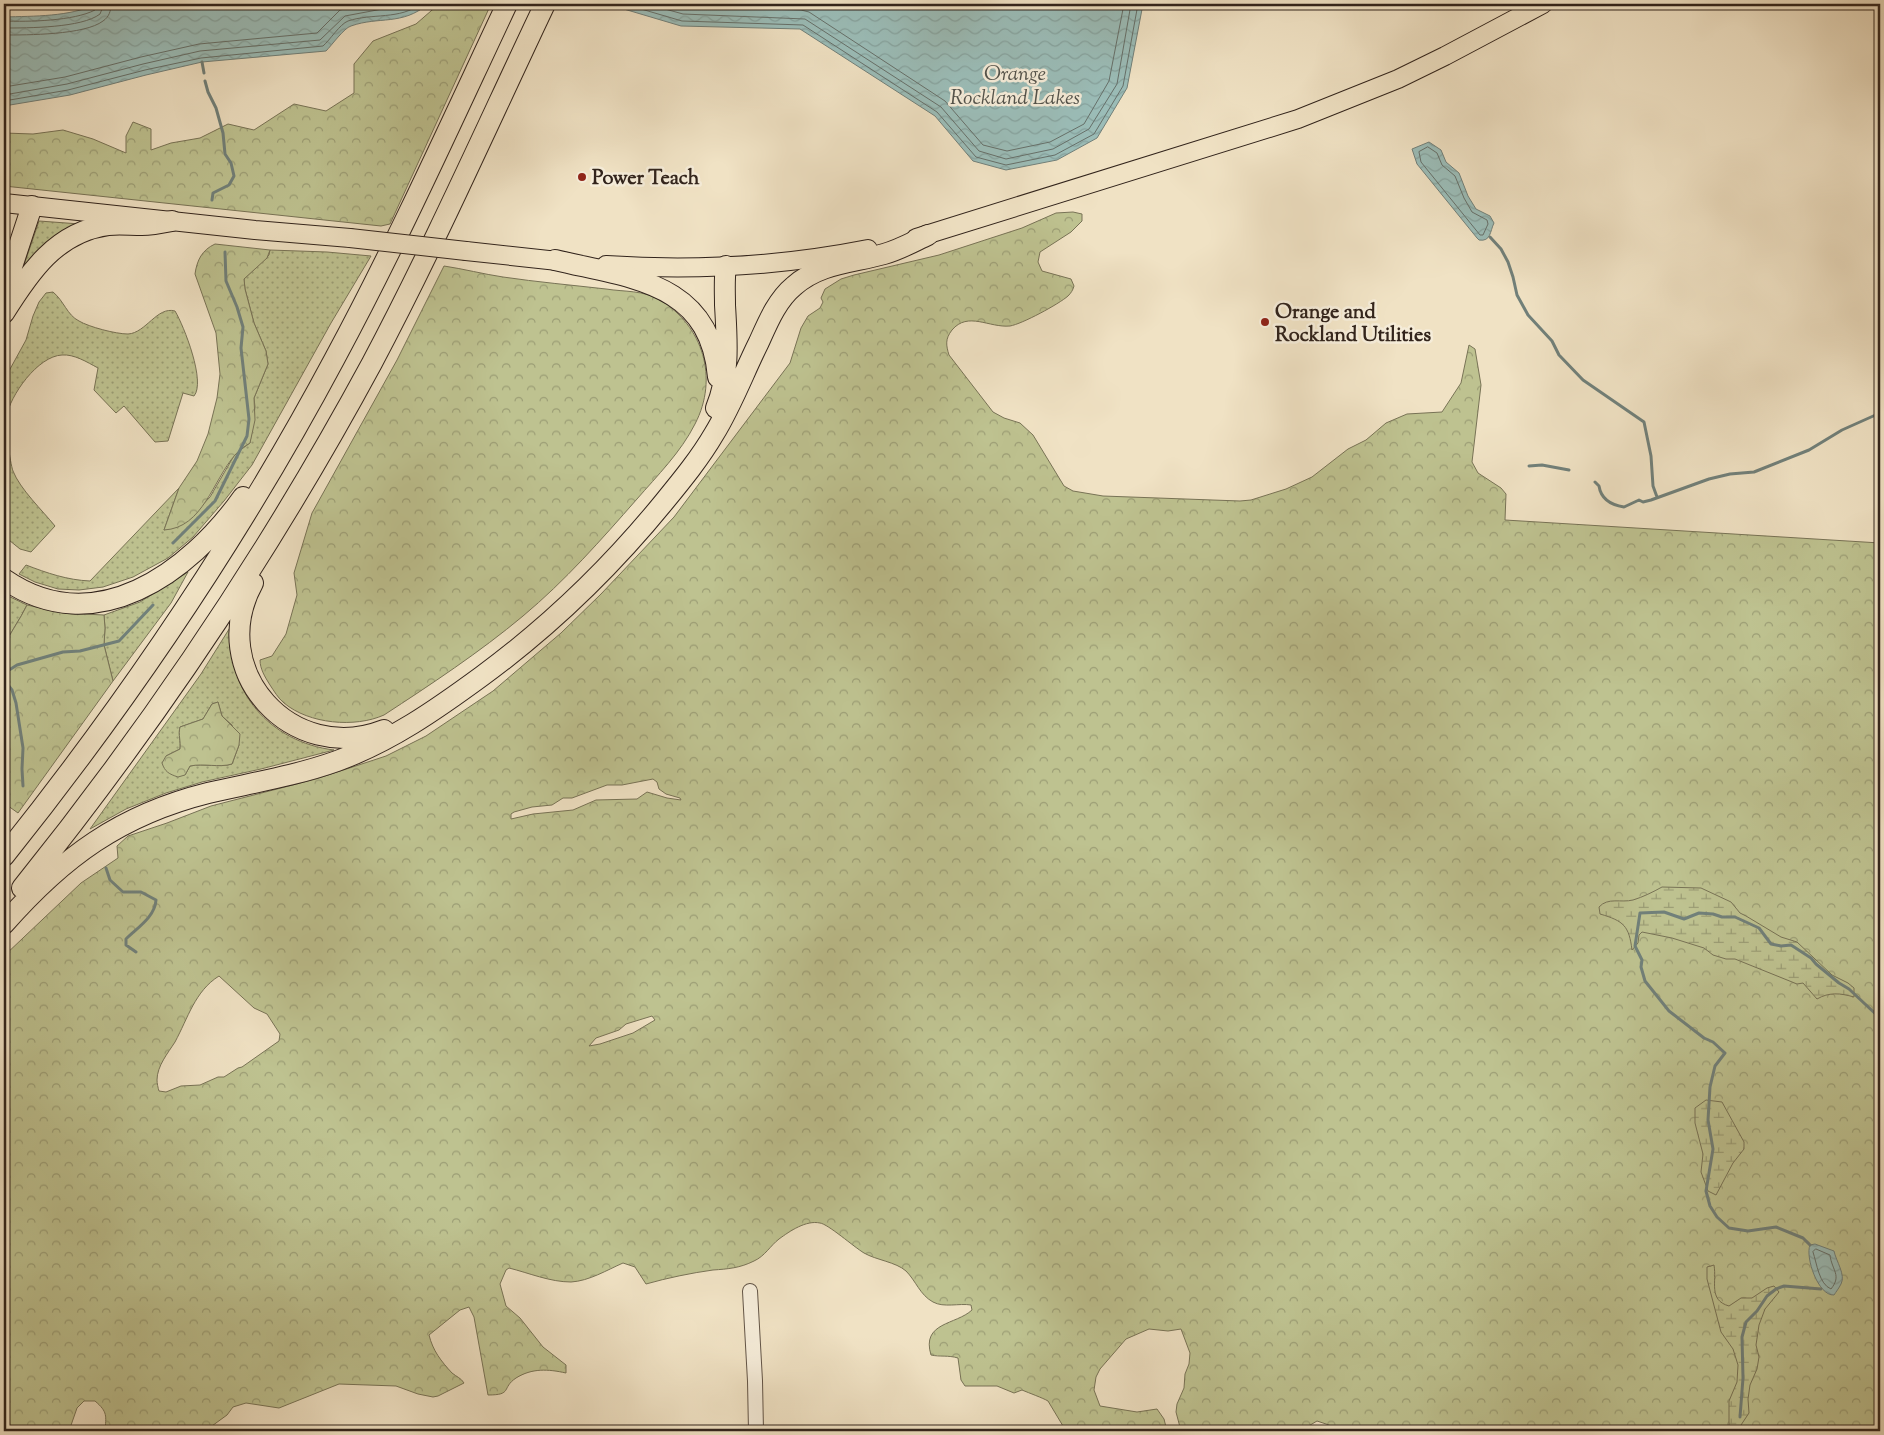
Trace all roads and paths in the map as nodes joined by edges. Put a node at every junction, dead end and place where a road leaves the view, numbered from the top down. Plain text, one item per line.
1 (507, 4) edge
2 (545, 4) edge
3 (1543, 4) edge
4 (4, 203) edge
5 (28, 205) junction
6 (172, 221) junction
7 (928, 235) junction
8 (554, 260) junction
9 (4, 266) edge
10 (726, 266) junction
11 (4, 291) edge
12 (4, 313) edge
13 (723, 406) junction
14 (303, 417) junction
15 (314, 466) junction
16 (4, 579) edge
17 (4, 856) edge
18 (4, 909) edge
19 (4, 924) edge
20 (750, 1291) dead end
21 (756, 1431) edge

1 - 14 highway
2 - 15 highway
3 - 7 main road
4 - 5 main road
5 - 6 main road
5 - 9 highway
5 - 11 highway
6 - 8 main road, bridge
6 - 12 highway
7 - 10 main road
7 - 13 highway
8 - 10 main road
8 - 13 highway
10 - 13 highway
13 - 15 highway
13 - 19 highway
14 - 16 highway
14 - 17 highway
15 - 18 highway
20 - 21 street

